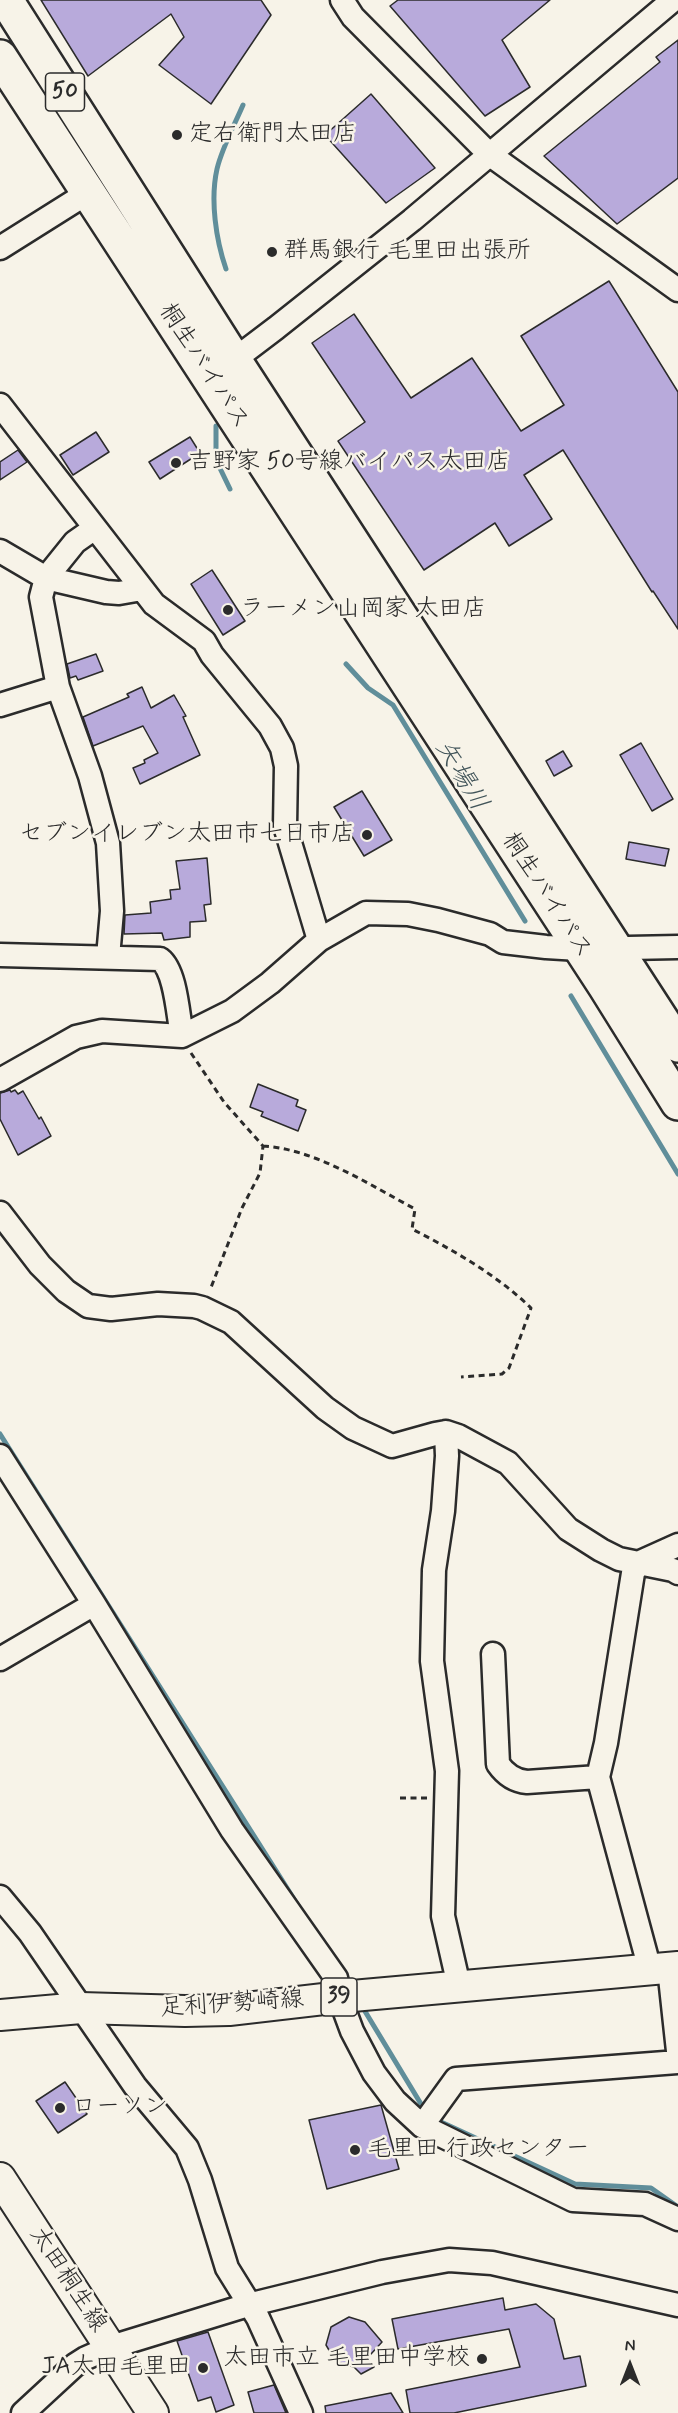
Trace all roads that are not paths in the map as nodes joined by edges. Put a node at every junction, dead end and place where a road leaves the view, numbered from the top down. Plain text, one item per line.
1 (6, 0) edge
2 (342, 0) edge
3 (672, 0) edge
4 (0, 57) edge
5 (489, 154) junction
6 (89, 192) junction
7 (0, 248) edge
8 (678, 290) edge
9 (220, 365) junction
10 (0, 405) edge
11 (95, 528) junction
12 (0, 551) edge
13 (46, 578) junction
14 (142, 589) junction
15 (58, 687) junction
16 (0, 705) edge
17 (319, 940) junction
18 (678, 947) edge
19 (579, 949) junction
20 (616, 949) junction
21 (0, 955) edge
22 (108, 957) junction
23 (182, 1036) junction
24 (678, 1045) edge
25 (0, 1080) edge
26 (678, 1103) edge
27 (0, 1213) edge
28 (446, 1432) junction
29 (0, 1456) edge
30 (678, 1545) edge
31 (638, 1563) junction
32 (678, 1573) edge
33 (94, 1604) junction
34 (493, 1654) dead end
35 (0, 1659) edge
36 (598, 1777) junction
37 (0, 1897) edge
38 (665, 1969) edge
39 (459, 1986) junction
40 (341, 1997) junction
41 (81, 2008) junction
42 (0, 2015) edge
43 (678, 2051) edge
44 (678, 2062) edge
45 (422, 2126) junction
46 (0, 2178) edge
47 (678, 2219) edge
48 (248, 2305) junction
49 (678, 2305) edge
50 (111, 2347) junction
51 (23, 2413) edge
52 (153, 2413) edge
53 (301, 2413) edge

1 - 9 highway, 桐生バイパス / 50
2 - 5 street
3 - 5 street
4 - 6 highway, 桐生バイパス / 50
5 - 8 street
5 - 9 street
6 - 7 street
6 - 9 highway, 桐生バイパス / 50
9 - 19 highway, 桐生バイパス / 50
9 - 20 highway, 桐生バイパス / 50
10 - 11 street
11 - 13 street
11 - 14 street
12 - 13 street
13 - 14 street
13 - 15 street
14 - 17 street
15 - 16 street
15 - 22 street
17 - 19 street
17 - 23 street
18 - 20 street
19 - 20 street
19 - 26 highway, 桐生バイパス / 50
20 - 24 highway, 桐生バイパス / 50
21 - 22 street
22 - 23 street
23 - 25 street
27 - 28 street
28 - 31 street
28 - 39 street
29 - 33 street
30 - 31 street
31 - 32 street
31 - 36 street
33 - 35 street
33 - 40 street
34 - 36 street
36 - 38 street
37 - 41 street
38 - 39 main road, 足利伊勢崎線 / 39
38 - 43 street
39 - 40 main road, 足利伊勢崎線 / 39
40 - 41 main road, 足利伊勢崎線 / 39
40 - 45 street
41 - 42 main road, 足利伊勢崎線 / 39
41 - 48 street
44 - 45 street
45 - 47 street
46 - 50 main road, 太田桐生線
48 - 49 street
48 - 50 street
48 - 53 street
50 - 51 street
50 - 52 main road, 太田桐生線

